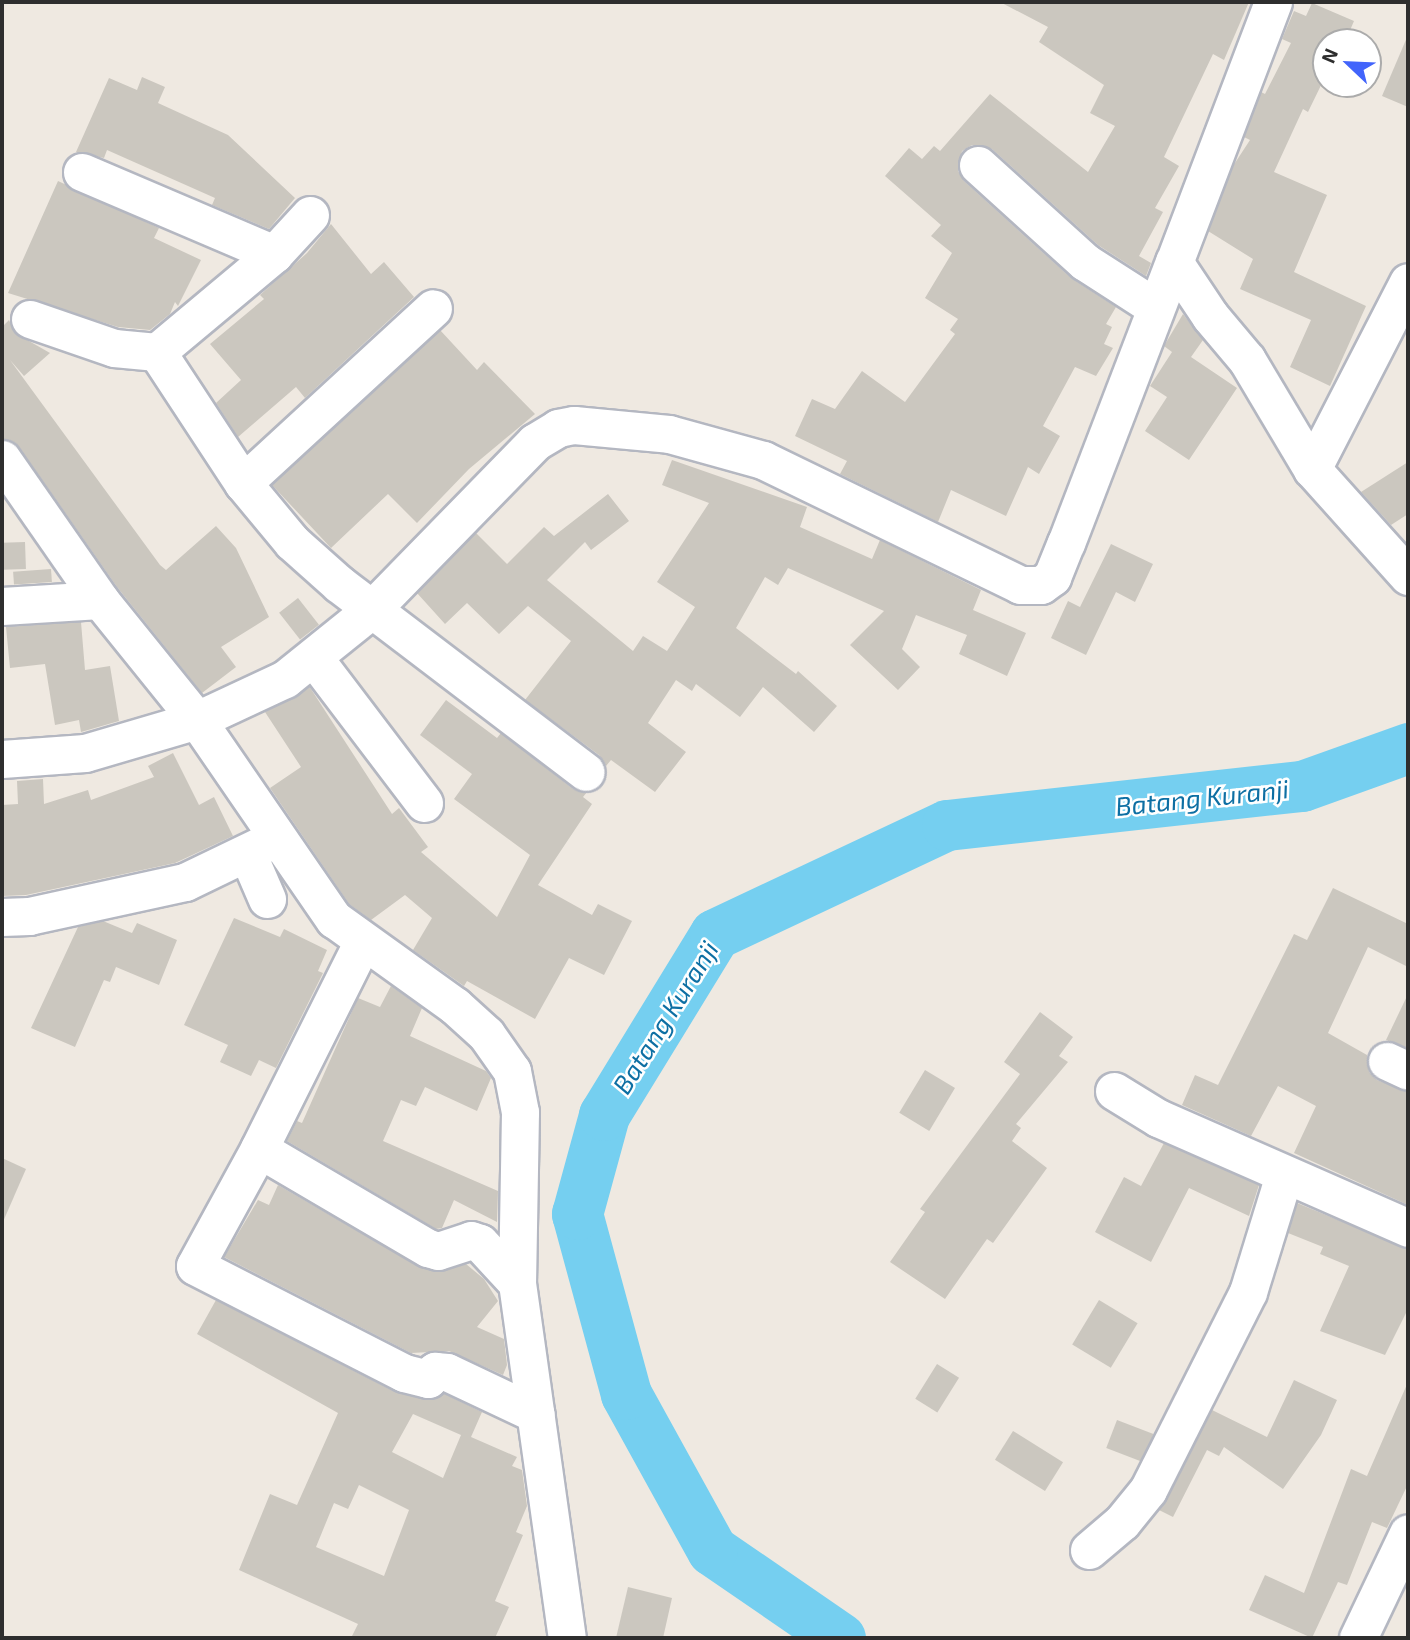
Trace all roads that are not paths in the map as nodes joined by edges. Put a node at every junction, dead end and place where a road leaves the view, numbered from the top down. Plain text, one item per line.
1 (1273, 2) edge
2 (978, 165) dead end
3 (82, 172) dead end
4 (310, 215) dead end
5 (274, 254) junction
6 (1174, 262) junction
7 (1408, 282) edge
8 (1155, 307) junction
9 (433, 308) dead end
10 (30, 319) dead end
11 (157, 352) junction
12 (1312, 469) junction
13 (8, 476) edge
14 (243, 483) junction
15 (1408, 576) edge
16 (100, 600) junction
17 (2, 606) edge
18 (372, 609) junction
19 (314, 659) junction
20 (197, 720) junction
21 (2, 759) edge
22 (586, 772) dead end
23 (424, 803) dead end
24 (262, 847) junction
25 (267, 899) dead end
26 (2, 917) edge
27 (362, 943) junction
28 (1114, 1091) dead end
29 (259, 1149) junction
30 (1284, 1175) junction
31 (1408, 1228) edge
32 (517, 1283) junction
33 (536, 1414) junction
34 (1408, 1533) edge
35 (1089, 1549) dead end
36 (568, 1638) edge
37 (1358, 1638) edge

1 - 6 street
2 - 8 street
3 - 5 street
4 - 5 street
5 - 11 street
6 - 8 street
6 - 12 street
7 - 12 street
8 - 18 street
9 - 14 street
10 - 11 street
11 - 14 street
12 - 15 street
13 - 16 street
14 - 18 street
16 - 17 street
16 - 20 street
18 - 19 street
18 - 22 street
19 - 20 street
19 - 23 street
20 - 21 street
20 - 24 street
24 - 25 street
24 - 26 street
24 - 27 street
27 - 29 street
27 - 32 street
28 - 30 street
29 - 32 street
29 - 33 street
30 - 31 street
30 - 35 street
32 - 33 street
33 - 36 street
34 - 37 street

